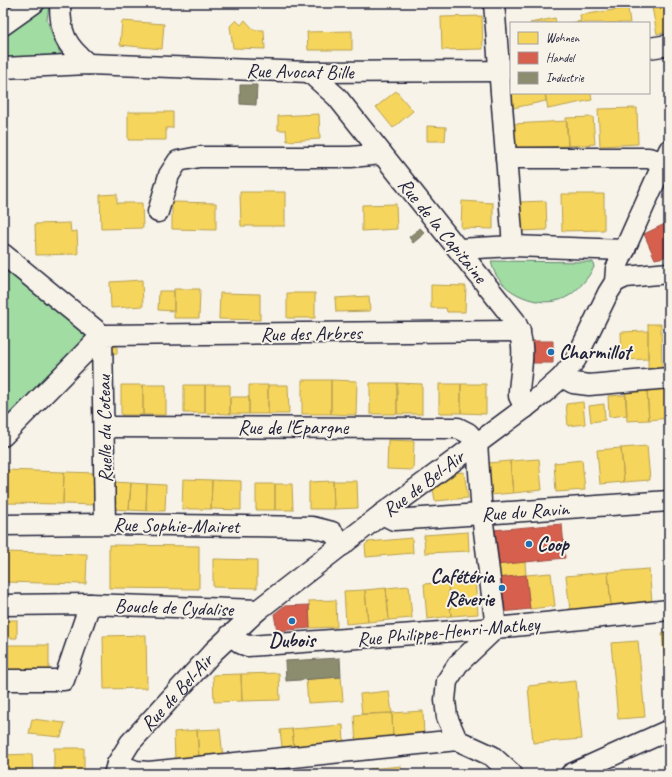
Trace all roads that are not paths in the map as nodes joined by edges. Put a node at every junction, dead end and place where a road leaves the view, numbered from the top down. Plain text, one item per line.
1 (34, 3) edge
2 (60, 3) edge
3 (494, 3) edge
4 (3, 25) edge
5 (669, 44) edge
6 (650, 48) edge
7 (88, 64) junction
8 (3, 68) edge
9 (505, 70) edge
10 (309, 72) junction
11 (382, 154) junction
12 (666, 156) edge
13 (506, 158) junction
14 (158, 212) dead end
15 (513, 246) junction
16 (459, 249) junction
17 (625, 250) junction
18 (3, 254) edge
19 (669, 273) edge
20 (615, 282) junction
21 (520, 331) junction
22 (102, 335) junction
23 (562, 377) junction
24 (669, 378) edge
25 (525, 408) junction
26 (104, 427) junction
27 (3, 436) edge
28 (477, 443) junction
29 (669, 501) edge
30 (382, 514) junction
31 (482, 515) junction
32 (105, 524) junction
33 (3, 525) edge
34 (343, 545) junction
35 (90, 604) junction
36 (3, 605) edge
37 (258, 610) junction
38 (669, 610) edge
39 (496, 628) junction
40 (230, 634) junction
41 (3, 680) edge
42 (669, 730) edge
43 (457, 740) junction
44 (116, 769) edge
45 (512, 774) edge
46 (573, 774) edge

1 - 4 street
2 - 7 street
3 - 9 street
5 - 6 street
7 - 8 street, Rue Avocat Bille
7 - 10 street, Rue Avocat Bille
9 - 10 street, Rue Avocat Bille
9 - 13 street
10 - 11 street, Rue de la Capitaine
11 - 14 street
11 - 16 street, Rue de la Capitaine
12 - 13 street
12 - 17 street, Rue de Bel-Air
13 - 15 street
15 - 16 street
15 - 17 street
16 - 21 street, Rue de la Capitaine
17 - 20 street, Rue de Bel-Air
18 - 22 street
19 - 20 street
20 - 23 street, Rue de Bel-Air
21 - 22 street, Rue des Arbres
21 - 25 street, Rue de la Capitaine
22 - 26 street, Ruelle du Coteau
22 - 27 street
23 - 24 street
23 - 25 street, Rue de Bel-Air
25 - 28 street, Rue de Bel-Air
26 - 28 street, Rue de l'Epargne
26 - 32 street, Ruelle du Coteau
28 - 30 street, Rue de Bel-Air
28 - 31 street
29 - 31 street, Rue du Ravin
30 - 31 street, Rue du Ravin
30 - 34 street, Rue de Bel-Air
31 - 39 street
32 - 33 street, Rue Sophie-Mairet
32 - 34 street, Rue Sophie-Mairet
34 - 37 street, Rue de Bel-Air
35 - 36 street, Boucle de Cydalise
35 - 37 street, Boucle de Cydalise
35 - 41 street, Boucle de Cydalise
37 - 40 street, Rue de Bel-Air
38 - 39 street, Rue Philippe-Henri-Mathey
39 - 40 street, Rue Philippe-Henri-Mathey
39 - 43 street
40 - 44 street, Rue de Bel-Air
42 - 46 street
43 - 44 street
43 - 45 street

